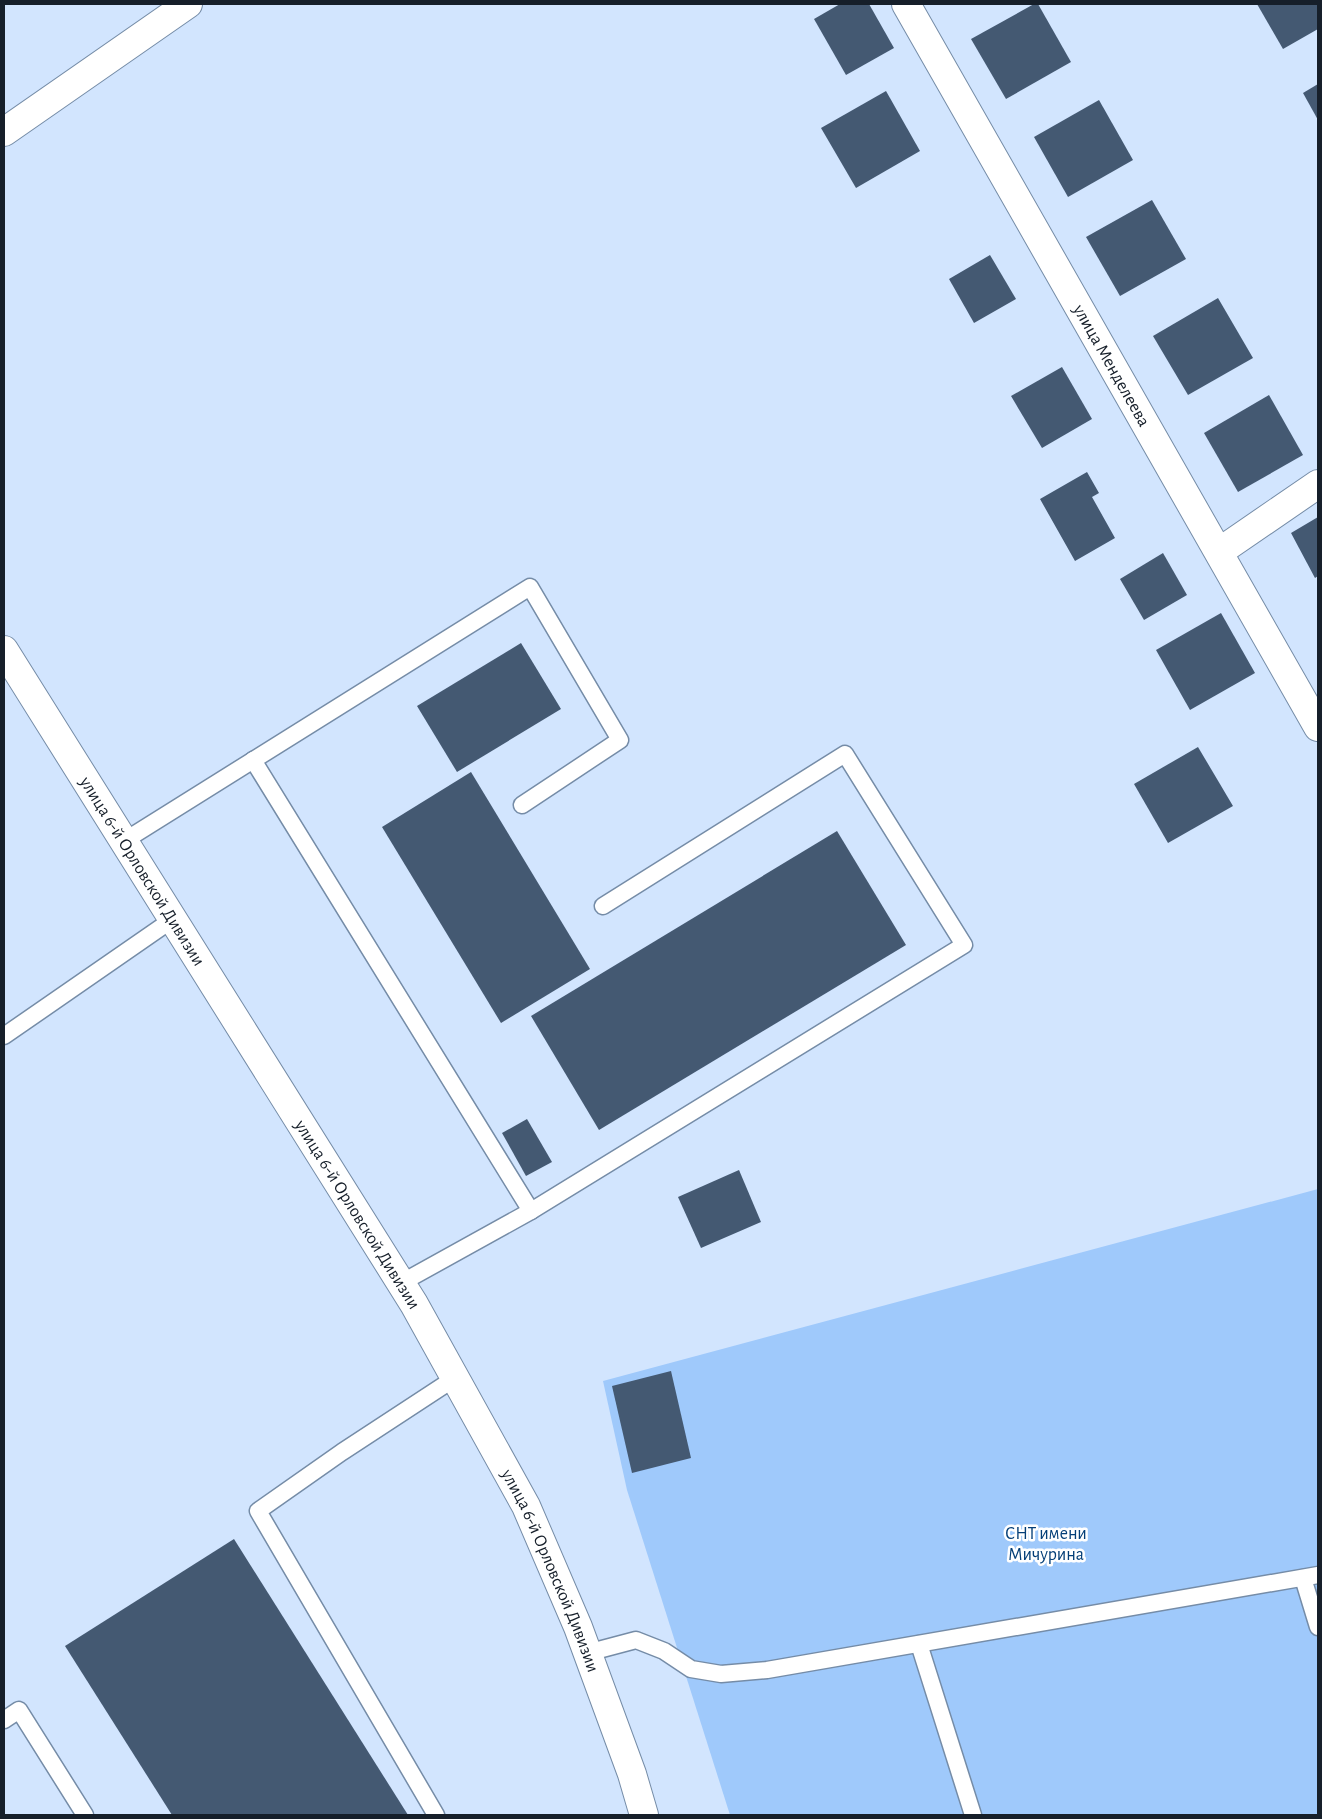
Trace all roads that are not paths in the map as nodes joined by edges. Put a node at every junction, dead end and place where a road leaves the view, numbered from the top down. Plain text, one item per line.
1 (188, 4) edge
2 (906, 4) edge
3 (4, 132) edge
4 (1318, 484) edge
5 (1219, 552) junction
6 (4, 650) edge
7 (1318, 727) edge
8 (253, 760) junction
9 (522, 805) dead end
10 (124, 841) junction
11 (603, 906) dead end
12 (172, 919) junction
13 (4, 1036) edge
14 (531, 1211) junction
15 (400, 1283) junction
16 (455, 1378) junction
17 (1311, 1576) edge
18 (1318, 1627) edge
19 (920, 1644) junction
20 (587, 1653) junction
21 (4, 1720) edge
22 (85, 1815) edge
23 (436, 1815) edge
24 (644, 1815) edge
25 (973, 1815) edge

1 - 3 street
2 - 5 street, улица Менделеева
4 - 5 street
5 - 7 street, улица Менделеева
6 - 10 street, улица 6-й Орловской Дивизии
8 - 9 lane
8 - 10 lane
8 - 14 lane
10 - 12 street, улица 6-й Орловской Дивизии
11 - 14 lane
12 - 13 lane
12 - 15 street, улица 6-й Орловской Дивизии
14 - 15 lane
15 - 16 street, улица 6-й Орловской Дивизии
16 - 20 street, улица 6-й Орловской Дивизии
16 - 23 lane
17 - 18 lane
17 - 19 lane
19 - 20 lane
19 - 25 lane
20 - 24 street, улица 6-й Орловской Дивизии
21 - 22 lane

